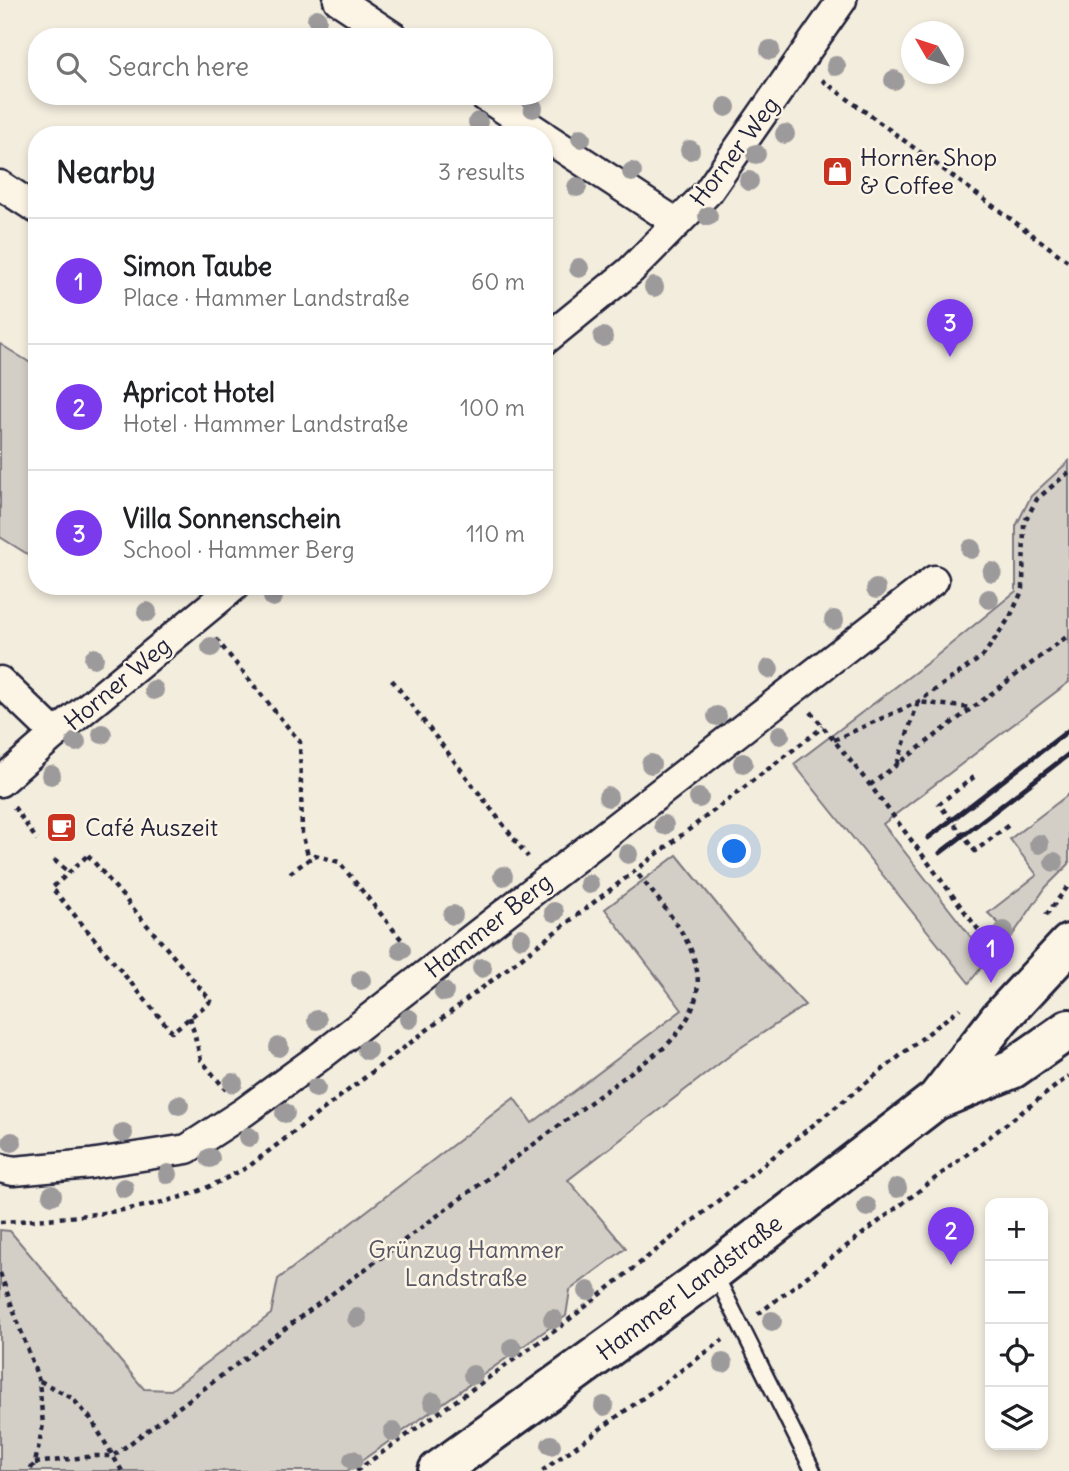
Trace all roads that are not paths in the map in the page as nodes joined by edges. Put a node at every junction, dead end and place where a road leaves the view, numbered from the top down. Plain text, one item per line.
1 (338, 0) edge
2 (842, 0) edge
3 (380, 28) edge
4 (498, 105) edge
5 (529, 126) edge
6 (553, 142) edge
7 (0, 185) edge
8 (28, 203) edge
9 (677, 223) junction
10 (553, 334) edge
11 (934, 580) dead end
12 (224, 595) edge
13 (0, 681) edge
14 (55, 734) junction
15 (4, 789) edge
16 (1055, 933) edge
17 (1069, 1029) edge
18 (937, 1099) junction
19 (0, 1168) edge
20 (713, 1271) junction
21 (438, 1471) edge
22 (813, 1471) edge

1 - 3 street
2 - 9 street, Horner Weg
4 - 5 street
6 - 9 street
7 - 8 street
9 - 10 street, Horner Weg
11 - 19 street, Hammer Berg
12 - 14 street, Horner Weg
13 - 14 street
14 - 15 street, Horner Weg
16 - 18 main road, Hammer Landstraße
17 - 18 main road, Hammer Landstraße
18 - 20 main road, Hammer Landstraße
20 - 21 main road, Hammer Landstraße
20 - 22 lane

